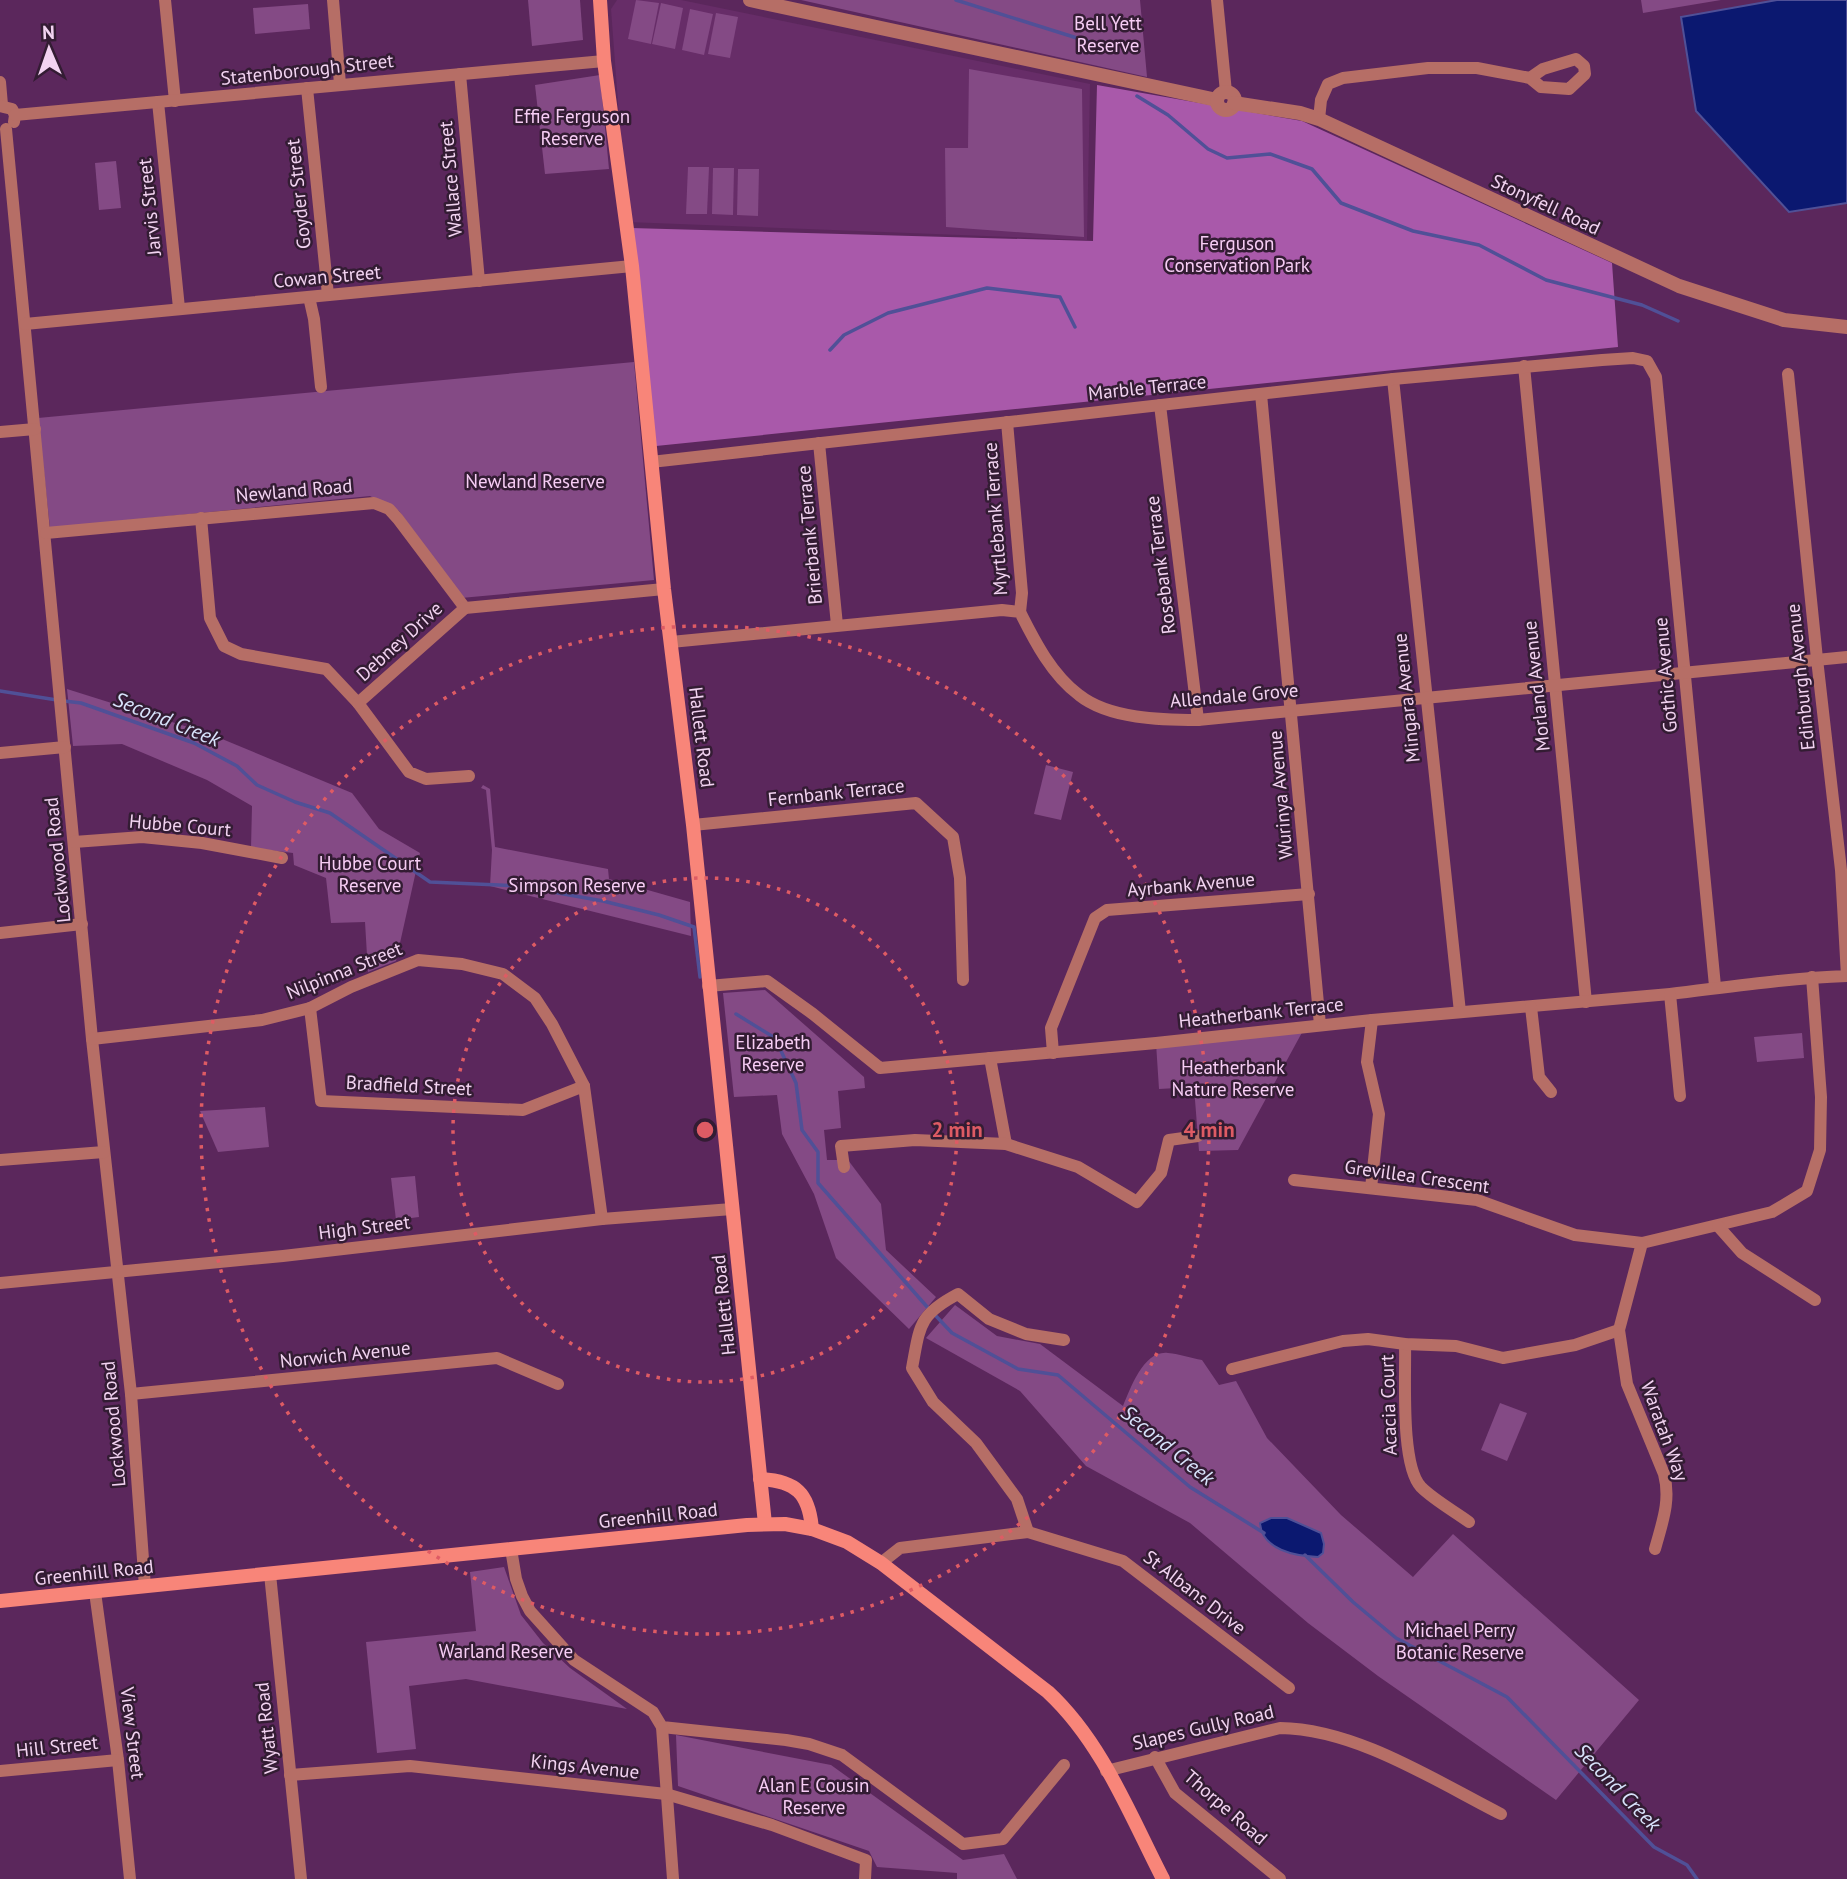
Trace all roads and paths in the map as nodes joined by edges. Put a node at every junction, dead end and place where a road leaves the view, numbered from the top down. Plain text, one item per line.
1 (165, 0) edge
2 (332, 0) edge
3 (600, 0) edge
4 (750, 0) edge
5 (1217, 0) edge
6 (604, 61) junction
7 (460, 74) junction
8 (1530, 78) dead end
9 (0, 82) edge
10 (340, 84) junction
11 (307, 88) junction
12 (1226, 98) junction
13 (175, 101) junction
14 (158, 102) junction
15 (1, 106) edge
16 (15, 115) junction
17 (1319, 119) junction
18 (3, 129) edge
19 (632, 265) junction
20 (479, 281) junction
21 (328, 295) junction
22 (309, 297) junction
23 (179, 309) junction
24 (26, 324) junction
25 (1847, 327) edge
26 (1647, 361) joint
27 (1524, 366) junction
28 (1788, 374) dead end
29 (1393, 379) junction
30 (321, 387) dead end
31 (1261, 394) junction
32 (1160, 405) junction
33 (1007, 422) junction
34 (36, 429) junction
35 (0, 432) edge
36 (819, 443) junction
37 (651, 462) junction
38 (201, 518) junction
39 (46, 533) junction
40 (664, 589) junction
41 (465, 608) junction
42 (1020, 612) junction
43 (837, 625) junction
44 (671, 642) junction
45 (1847, 657) edge
46 (1816, 659) junction
47 (1684, 671) junction
48 (1555, 684) junction
49 (1425, 697) junction
50 (358, 703) junction
51 (1292, 710) junction
52 (1198, 720) junction
53 (65, 747) junction
54 (0, 753) edge
55 (469, 776) dead end
56 (693, 825) junction
57 (74, 842) junction
58 (282, 858) dead end
59 (1309, 894) junction
60 (82, 924) junction
61 (0, 933) edge
62 (1847, 976) edge
63 (1812, 977) junction
64 (963, 980) dead end
65 (708, 986) junction
66 (1715, 986) junction
67 (1670, 994) junction
68 (1586, 1002) junction
69 (1531, 1007) junction
70 (310, 1008) junction
71 (1460, 1013) junction
72 (1372, 1020) junction
73 (1320, 1026) junction
74 (92, 1039) junction
75 (1053, 1053) junction
76 (990, 1058) junction
77 (584, 1086) junction
78 (1551, 1092) dead end
79 (1680, 1096) dead end
80 (1198, 1136) dead end
81 (1006, 1144) junction
82 (104, 1152) junction
83 (0, 1160) edge
84 (845, 1167) dead end
85 (1294, 1180) dead end
86 (1371, 1188) junction
87 (732, 1209) junction
88 (602, 1219) junction
89 (1718, 1226) junction
90 (1642, 1243) junction
91 (118, 1273) junction
92 (0, 1283) edge
93 (1815, 1300) dead end
94 (1619, 1330) junction
95 (1064, 1340) dead end
96 (1405, 1344) junction
97 (1232, 1369) dead end
98 (558, 1384) dead end
99 (131, 1394) junction
100 (760, 1479) junction
101 (1469, 1522) dead end
102 (765, 1524) junction
103 (812, 1529) junction
104 (1028, 1532) junction
105 (511, 1549) junction
106 (1655, 1549) dead end
107 (881, 1563) junction
108 (270, 1574) junction
109 (145, 1587) junction
110 (95, 1592) junction
111 (0, 1601) edge
112 (1289, 1688) dead end
113 (662, 1727) junction
114 (1155, 1757) junction
115 (118, 1760) junction
116 (1064, 1765) dead end
117 (0, 1771) edge
118 (1107, 1771) junction
119 (290, 1774) junction
120 (666, 1794) junction
121 (1501, 1814) dead end
122 (130, 1879) edge
123 (301, 1879) edge
124 (673, 1879) edge
125 (865, 1879) edge
126 (1163, 1879) edge
127 (1280, 1879) edge

1 - 13 street
2 - 10 street
3 - 6 main road, Hallett Road
4 - 12 street, Stonyfell Road
5 - 12 street
6 - 7 street, Statenborough Street
6 - 19 main road, Hallett Road
7 - 10 street, Statenborough Street
7 - 20 street, Wallace Street
8 - 17 street
9 - 15 street
10 - 11 street, Statenborough Street
11 - 13 street, Statenborough Street
11 - 21 street, Goyder Street
12 - 17 street, Stonyfell Road
13 - 14 street, Statenborough Street
14 - 16 street, Statenborough Street
14 - 23 street, Jarvis Street
15 - 16 street
16 - 18 street
17 - 25 street, Stonyfell Road
18 - 24 street, Lockwood Road
19 - 20 street, Cowan Street
19 - 37 main road, Hallett Road
20 - 21 street, Cowan Street
21 - 22 street, Cowan Street
22 - 23 street, Cowan Street
22 - 30 street
23 - 24 street, Cowan Street
24 - 34 street, Lockwood Road
26 - 27 street, Marble Terrace
26 - 47 street, Gothic Avenue
27 - 29 street, Marble Terrace
27 - 48 street, Morland Avenue
28 - 46 street, Edinburgh Avenue
29 - 31 street, Marble Terrace
29 - 49 street, Mingara Avenue
31 - 32 street, Marble Terrace
31 - 51 street, Wurinya Avenue
32 - 33 street, Marble Terrace
32 - 52 street, Rosebank Terrace
33 - 36 street, Marble Terrace
33 - 42 street, Myrtlebank Terrace
34 - 35 street
34 - 39 street, Lockwood Road
36 - 37 street, Marble Terrace
36 - 43 street, Brierbank Terrace
37 - 40 main road, Hallett Road
38 - 39 street, Newland Road
38 - 41 street, Newland Road
38 - 50 street
39 - 53 street, Lockwood Road
40 - 41 street
40 - 44 main road, Hallett Road
41 - 50 street, Debney Drive
42 - 43 street
42 - 52 street, Allendale Grove
43 - 44 street
44 - 56 main road, Hallett Road
45 - 46 street, Allendale Grove
46 - 47 street, Allendale Grove
46 - 62 street, Edinburgh Avenue
47 - 48 street, Allendale Grove
47 - 66 street, Gothic Avenue
48 - 49 street, Allendale Grove
48 - 68 street, Morland Avenue
49 - 51 street, Allendale Grove
49 - 71 street, Mingara Avenue
50 - 55 street
51 - 52 street, Allendale Grove
51 - 59 street, Wurinya Avenue
53 - 54 street
53 - 57 street, Lockwood Road
56 - 64 street, Fernbank Terrace
56 - 65 main road, Hallett Road
57 - 58 street, Hubbe Court
57 - 60 street, Lockwood Road
59 - 73 street, Wurinya Avenue
59 - 75 street, Ayrbank Avenue
60 - 61 street
60 - 74 street, Lockwood Road
62 - 63 street, Heatherbank Terrace
63 - 66 street, Heatherbank Terrace
63 - 89 street, Grevillea Crescent
65 - 76 street, Heatherbank Terrace
65 - 87 main road, Hallett Road
66 - 67 street, Heatherbank Terrace
67 - 68 street, Heatherbank Terrace
67 - 79 street
68 - 69 street, Heatherbank Terrace
69 - 71 street, Heatherbank Terrace
69 - 78 street
70 - 74 street, Nilpinna Street
70 - 77 street, Nilpinna Street
70 - 77 street, Bradfield Street
71 - 72 street, Heatherbank Terrace
72 - 73 street, Heatherbank Terrace
72 - 86 street
73 - 75 street, Heatherbank Terrace
74 - 82 street, Lockwood Road
75 - 76 street, Heatherbank Terrace
76 - 81 street
77 - 88 street, Nilpinna Street
80 - 81 street
81 - 84 street
82 - 83 street
82 - 91 street, Lockwood Road
85 - 86 street, Grevillea Crescent
86 - 90 street, Grevillea Crescent
87 - 88 street, High Street
87 - 100 main road, Hallett Road
88 - 91 street, High Street
89 - 90 street, Grevillea Crescent
89 - 93 street
90 - 94 street, Waratah Way
91 - 92 street, High Street
91 - 99 street, Lockwood Road
94 - 96 street
94 - 106 street, Waratah Way
95 - 104 street
96 - 97 street
96 - 101 street, Acacia Court
98 - 99 street, Norwich Avenue
99 - 109 street, Lockwood Road
100 - 102 main road, Hallett Road
100 - 103 main road
102 - 103 main road, Greenhill Road
102 - 105 main road, Greenhill Road
103 - 107 main road, Greenhill Road
104 - 107 street
104 - 112 street, St Albans Drive
105 - 108 main road, Greenhill Road
105 - 113 street
107 - 118 main road, Greenhill Road
108 - 109 main road, Greenhill Road
108 - 119 street, Wyatt Road
109 - 110 main road, Greenhill Road
110 - 111 main road, Greenhill Road
110 - 115 street, View Street
113 - 116 street
113 - 120 street
114 - 118 street, Slapes Gully Road
114 - 121 street, Slapes Gully Road
114 - 127 street, Thorpe Road
115 - 117 street, Hill Street
115 - 122 street, View Street
118 - 126 main road, Greenhill Road
119 - 120 street, Kings Avenue
119 - 123 street, Wyatt Road
120 - 124 street
120 - 125 street, Kings Avenue

